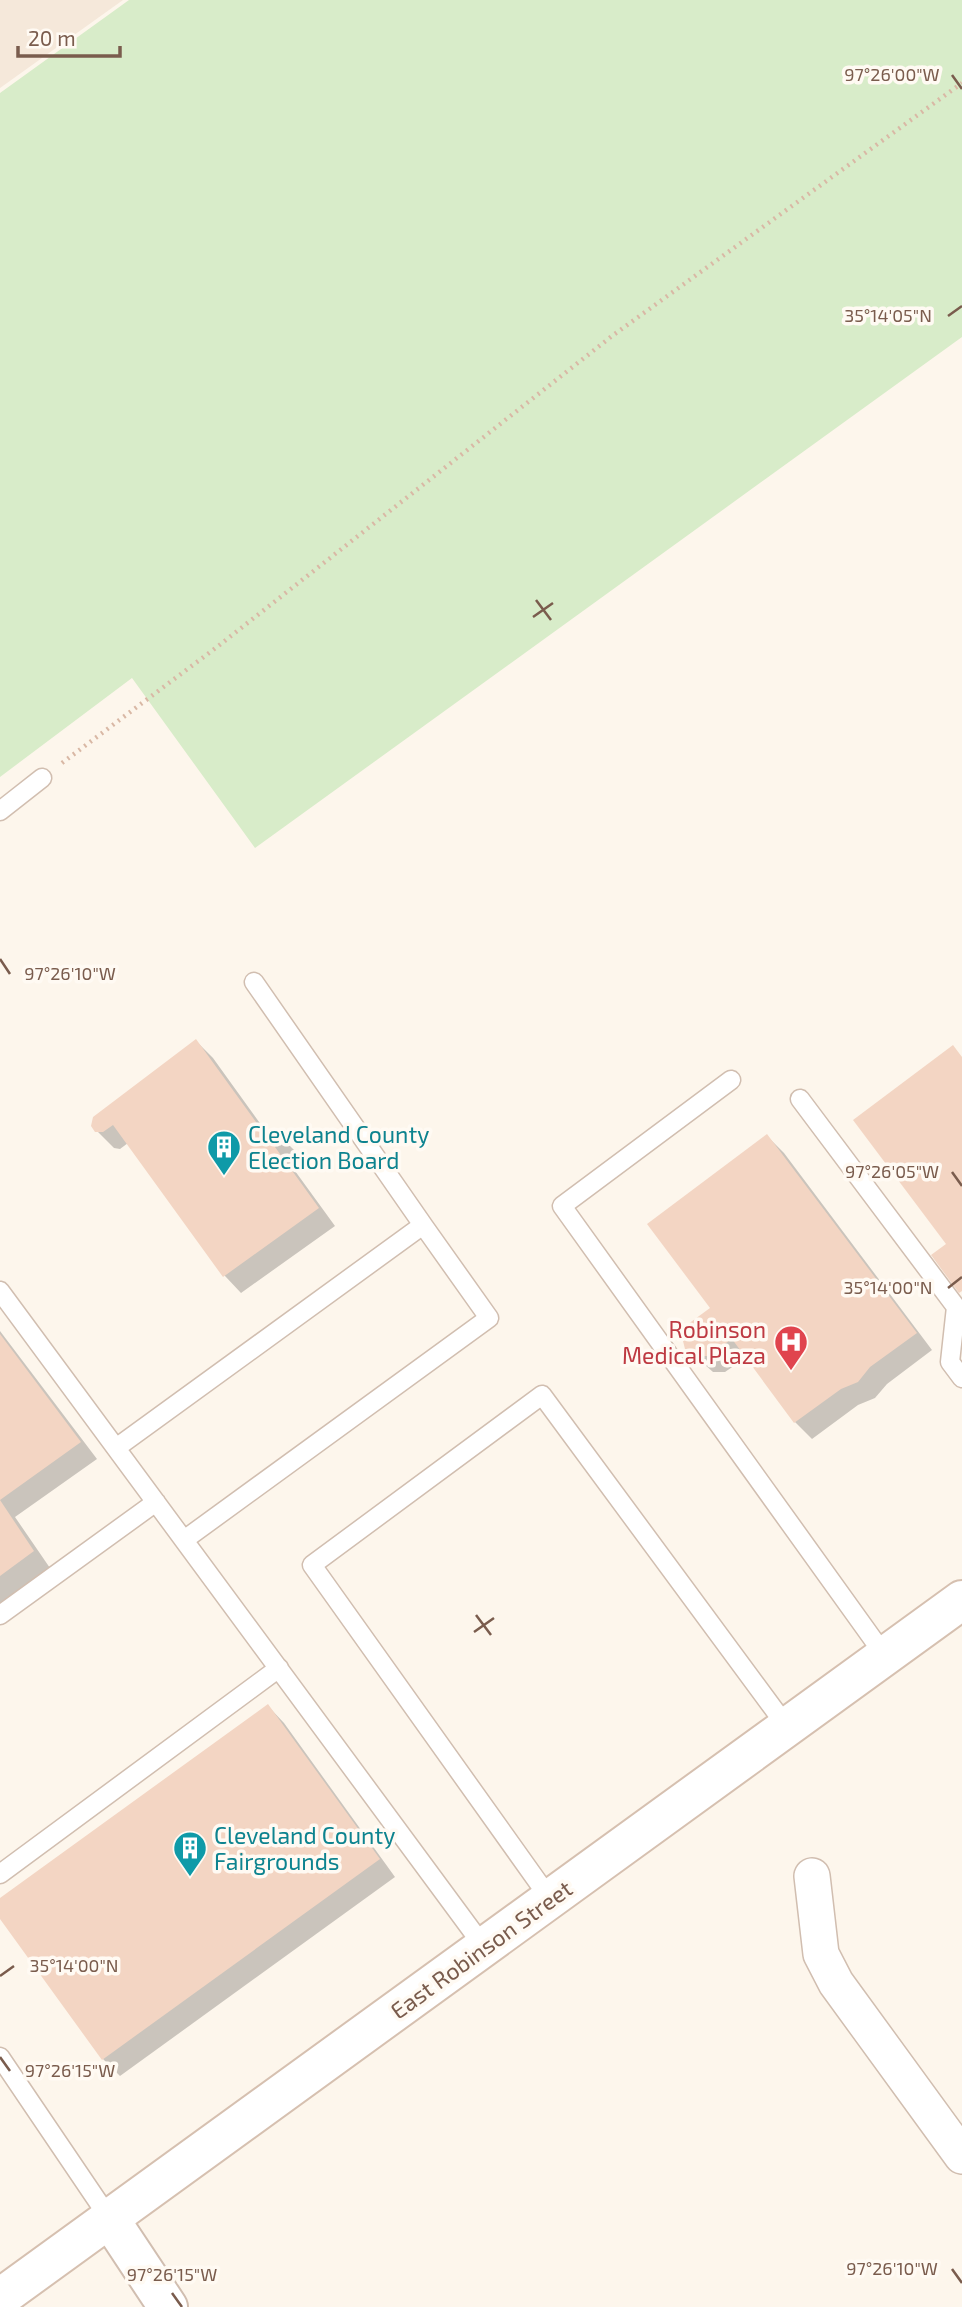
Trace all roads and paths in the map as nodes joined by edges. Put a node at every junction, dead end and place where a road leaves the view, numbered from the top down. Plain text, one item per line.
1 (962, 83) edge
2 (42, 778) joint
3 (0, 811) edge
4 (254, 982) dead end
5 (731, 1080) dead end
6 (800, 1099) dead end
7 (423, 1225) junction
8 (0, 1292) edge
9 (959, 1308) edge
10 (962, 1378) edge
11 (116, 1448) junction
12 (156, 1502) junction
13 (184, 1540) junction
14 (962, 1600) edge
15 (0, 1615) edge
16 (885, 1656) junction
17 (279, 1668) junction
18 (787, 1727) junction
19 (0, 1874) edge
20 (812, 1876) dead end
21 (550, 1899) junction
22 (484, 1947) junction
23 (0, 2057) edge
24 (962, 2157) edge
25 (109, 2218) junction
26 (0, 2298) edge
27 (168, 2307) edge

1 - 2 path
2 - 3 lane
4 - 7 lane
5 - 16 lane
6 - 9 lane
7 - 11 lane
7 - 13 lane
8 - 11 lane
9 - 10 lane
11 - 12 lane
12 - 13 lane
12 - 15 lane
13 - 17 lane
14 - 16 main road, East Robinson Street
16 - 18 main road, East Robinson Street
17 - 19 lane
17 - 22 lane
18 - 21 main road, East Robinson Street
18 - 21 lane
20 - 24 street
21 - 22 main road, East Robinson Street
22 - 25 main road, East Robinson Street
23 - 25 lane
25 - 26 main road, East Robinson Street
25 - 27 main road

